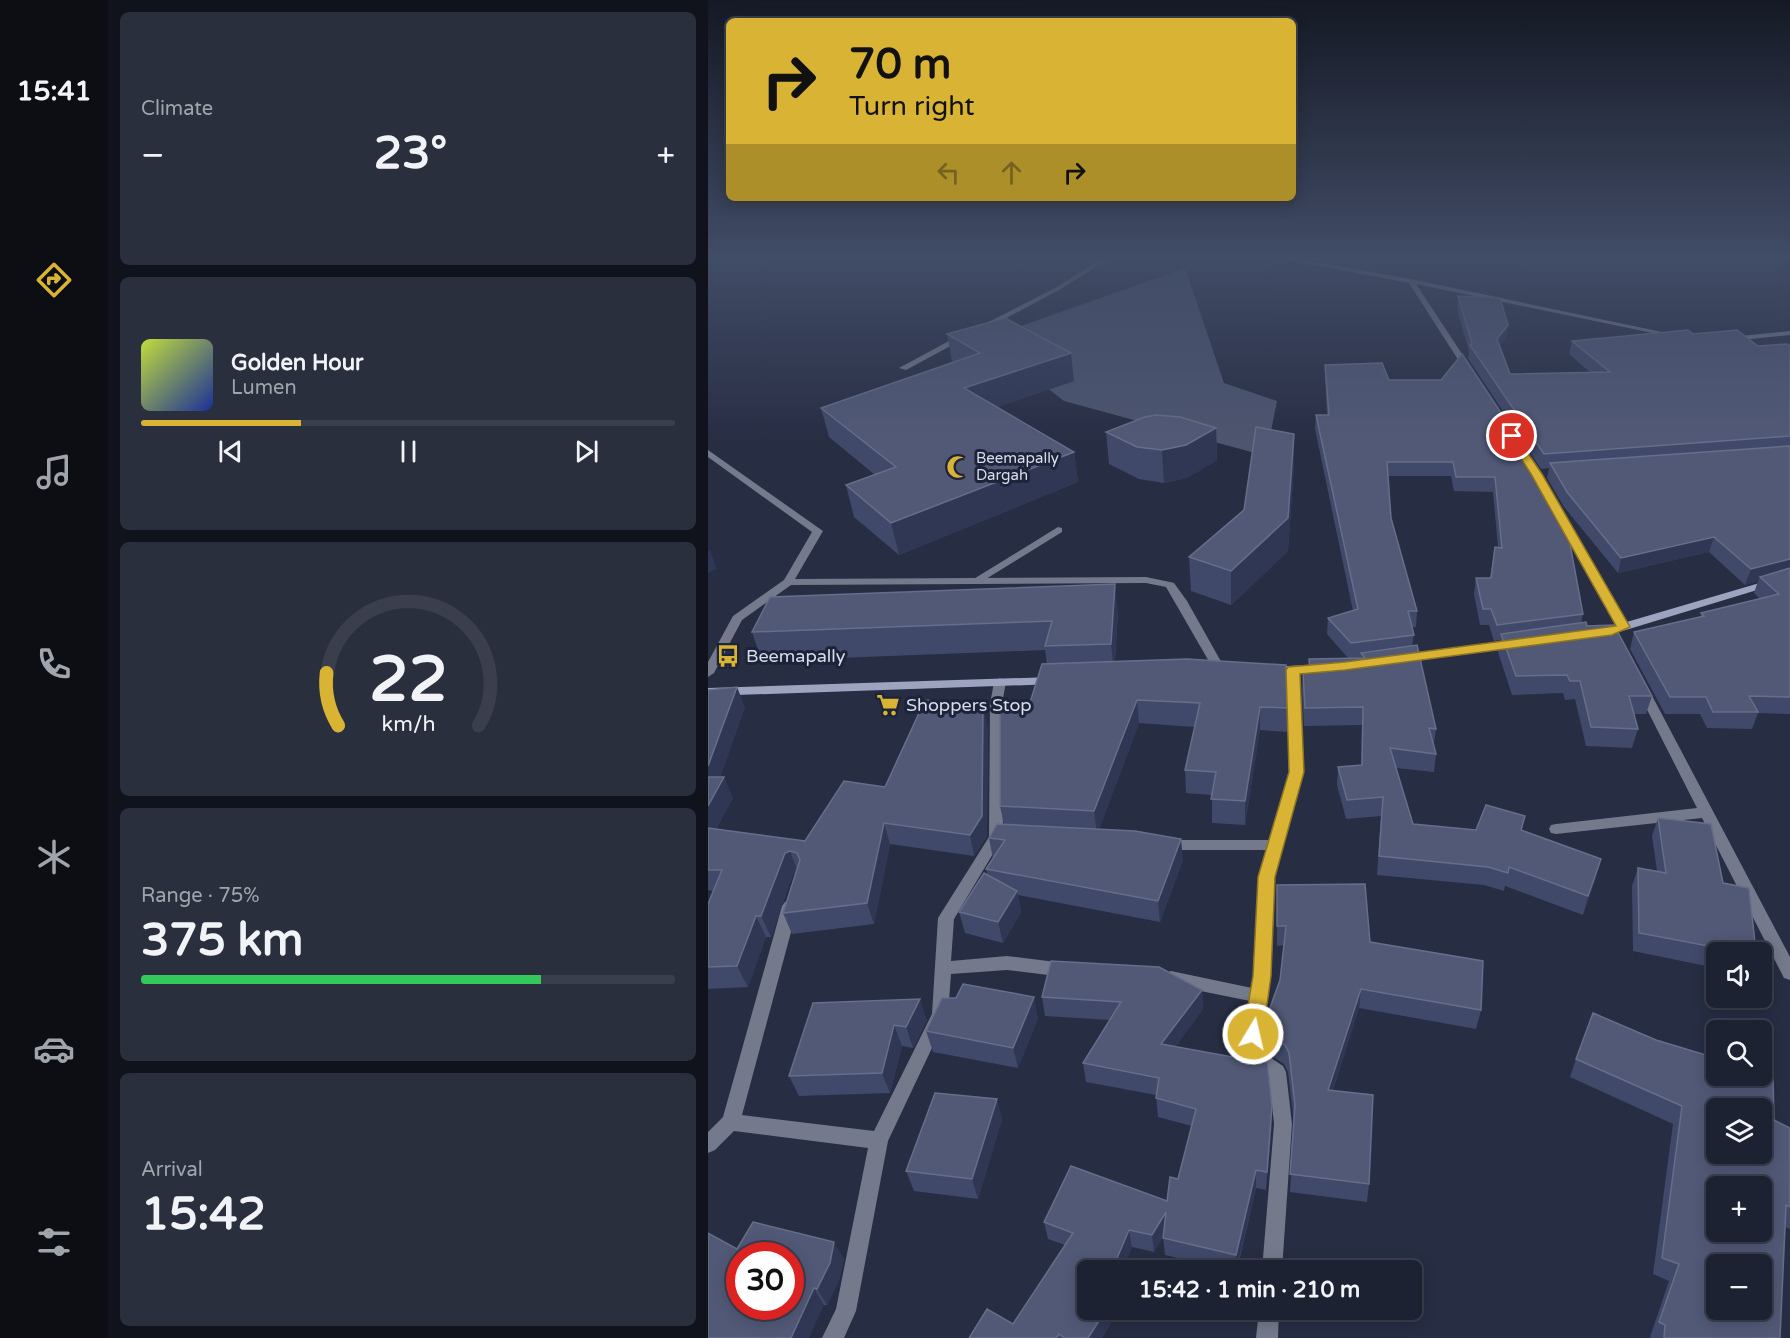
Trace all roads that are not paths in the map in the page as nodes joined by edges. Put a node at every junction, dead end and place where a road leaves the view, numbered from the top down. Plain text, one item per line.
1 (998, 319) edge
2 (1436, 319) edge
3 (1599, 319) edge
4 (1790, 333) edge
5 (1680, 336) edge
6 (1719, 340) edge
7 (903, 368) dead end
8 (1474, 378) edge
9 (708, 453) edge
10 (1554, 505) edge
11 (1058, 530) dead end
12 (1790, 577) edge
13 (977, 580) junction
14 (788, 582) junction
15 (1618, 633) junction
16 (1589, 634) edge
17 (1531, 642) edge
18 (1391, 660) edge
19 (1334, 667) edge
20 (1293, 670) junction
21 (1258, 672) edge
22 (1634, 672) edge
23 (708, 673) edge
24 (1223, 675) edge
25 (1070, 680) edge
26 (1000, 682) junction
27 (708, 692) edge
28 (1708, 812) junction
29 (1556, 829) dead end
30 (1149, 845) edge
31 (1276, 845) junction
32 (796, 889) edge
33 (943, 968) junction
34 (1077, 971) edge
35 (1790, 973) edge
36 (1156, 975) edge
37 (1259, 996) junction
38 (731, 1122) junction
39 (879, 1140) junction
40 (708, 1144) edge
41 (1273, 1260) edge
42 (1268, 1320) edge
43 (833, 1338) edge
44 (1266, 1338) edge

1 - 7 street
2 - 8 street
3 - 5 street
4 - 6 street
9 - 14 street
10 - 15 street
11 - 13 street
12 - 15 main road
13 - 14 street
13 - 24 street
14 - 23 street
15 - 16 main road
17 - 18 main road
19 - 20 main road
20 - 21 main road
20 - 31 street
22 - 28 street
25 - 26 main road
26 - 27 main road
26 - 33 street
28 - 29 street
28 - 35 street
30 - 31 street
31 - 37 street
32 - 38 street
33 - 34 street
33 - 39 street
36 - 37 street
37 - 41 street
38 - 39 street
38 - 40 street
39 - 43 street
42 - 44 street

